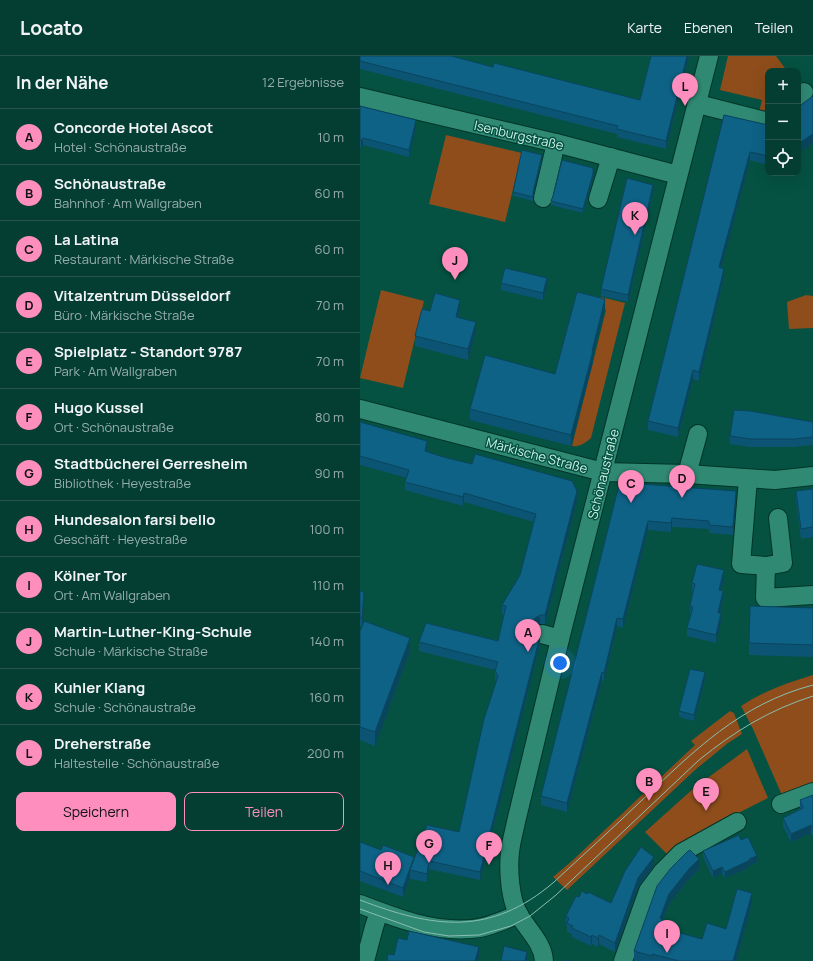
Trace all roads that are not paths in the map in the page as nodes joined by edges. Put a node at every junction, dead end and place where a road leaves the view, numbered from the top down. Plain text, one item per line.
1 (709, 56) edge
2 (360, 97) edge
3 (698, 104) junction
4 (765, 121) edge
5 (556, 144) junction
6 (610, 157) junction
7 (678, 175) junction
8 (543, 198) dead end
9 (598, 199) dead end
10 (360, 409) edge
11 (698, 434) dead end
12 (603, 472) junction
13 (688, 474) junction
14 (813, 476) edge
15 (748, 479) junction
16 (778, 518) dead end
17 (766, 566) junction
18 (813, 595) edge
19 (542, 634) dead end
20 (560, 639) junction
21 (813, 792) edge
22 (781, 804) dead end
23 (737, 822) dead end
24 (360, 904) edge
25 (379, 912) junction
26 (519, 914) junction
27 (548, 960) edge
28 (365, 961) edge
29 (623, 961) edge

1 - 3 street, Schönaustraße
2 - 5 street, Isenburgstraße
3 - 4 street
3 - 7 street, Schönaustraße
5 - 6 street, Isenburgstraße
5 - 8 street
6 - 7 street, Isenburgstraße
6 - 9 street
7 - 12 street, Schönaustraße
10 - 12 street, Märkische Straße
11 - 13 street
12 - 13 street, Märkische Straße
12 - 20 street, Schönaustraße
13 - 15 street, Märkische Straße
14 - 15 street, Märkische Straße
15 - 17 street
16 - 17 street
17 - 18 street
19 - 20 street
20 - 26 street, Schönaustraße
21 - 22 street
23 - 29 street
24 - 25 street
25 - 26 street
25 - 28 street
26 - 27 street, Schönaustraße

